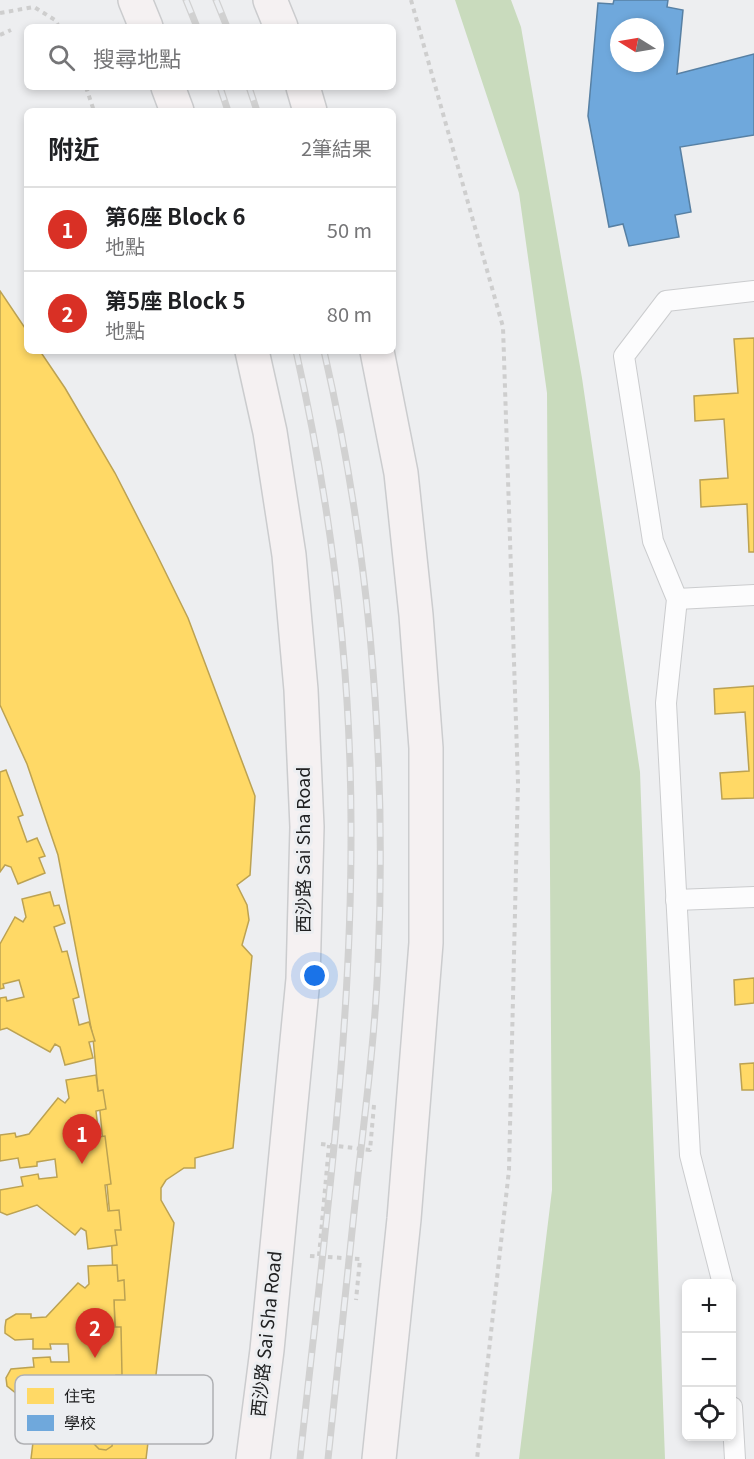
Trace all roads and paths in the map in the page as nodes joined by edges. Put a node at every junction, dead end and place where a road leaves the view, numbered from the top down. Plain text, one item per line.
1 (30, 0) edge
2 (135, 0) edge
3 (270, 0) edge
4 (295, 0) edge
5 (411, 0) edge
6 (34, 7) junction
7 (0, 13) edge
8 (57, 24) edge
9 (145, 24) edge
10 (280, 24) edge
11 (296, 24) edge
12 (11, 30) dead end
13 (0, 35) edge
14 (87, 90) edge
15 (169, 90) edge
16 (304, 90) edge
17 (93, 108) edge
18 (176, 108) edge
19 (309, 108) edge
20 (754, 291) edge
21 (253, 354) edge
22 (379, 354) edge
23 (754, 594) edge
24 (677, 599) junction
25 (754, 897) edge
26 (676, 900) junction
27 (370, 1138) dead end
28 (319, 1144) dead end
29 (329, 1145) junction
30 (302, 1255) dead end
31 (319, 1256) junction
32 (722, 1279) edge
33 (356, 1304) dead end
34 (734, 1441) edge
35 (253, 1459) edge
36 (379, 1459) edge
37 (477, 1459) edge
38 (735, 1459) edge

1 - 6 path
2 - 9 main road
3 - 10 main road
4 - 11 main road
5 - 37 path
6 - 7 path
6 - 8 path
12 - 13 path
14 - 17 path
15 - 18 main road
16 - 19 main road
20 - 24 lane
21 - 35 main road, 西沙路 Sai Sha Road
22 - 36 main road
23 - 24 lane
24 - 26 lane
25 - 26 lane
26 - 32 lane
27 - 29 path
28 - 29 path
29 - 31 path
30 - 31 path
31 - 33 path
34 - 38 lane

